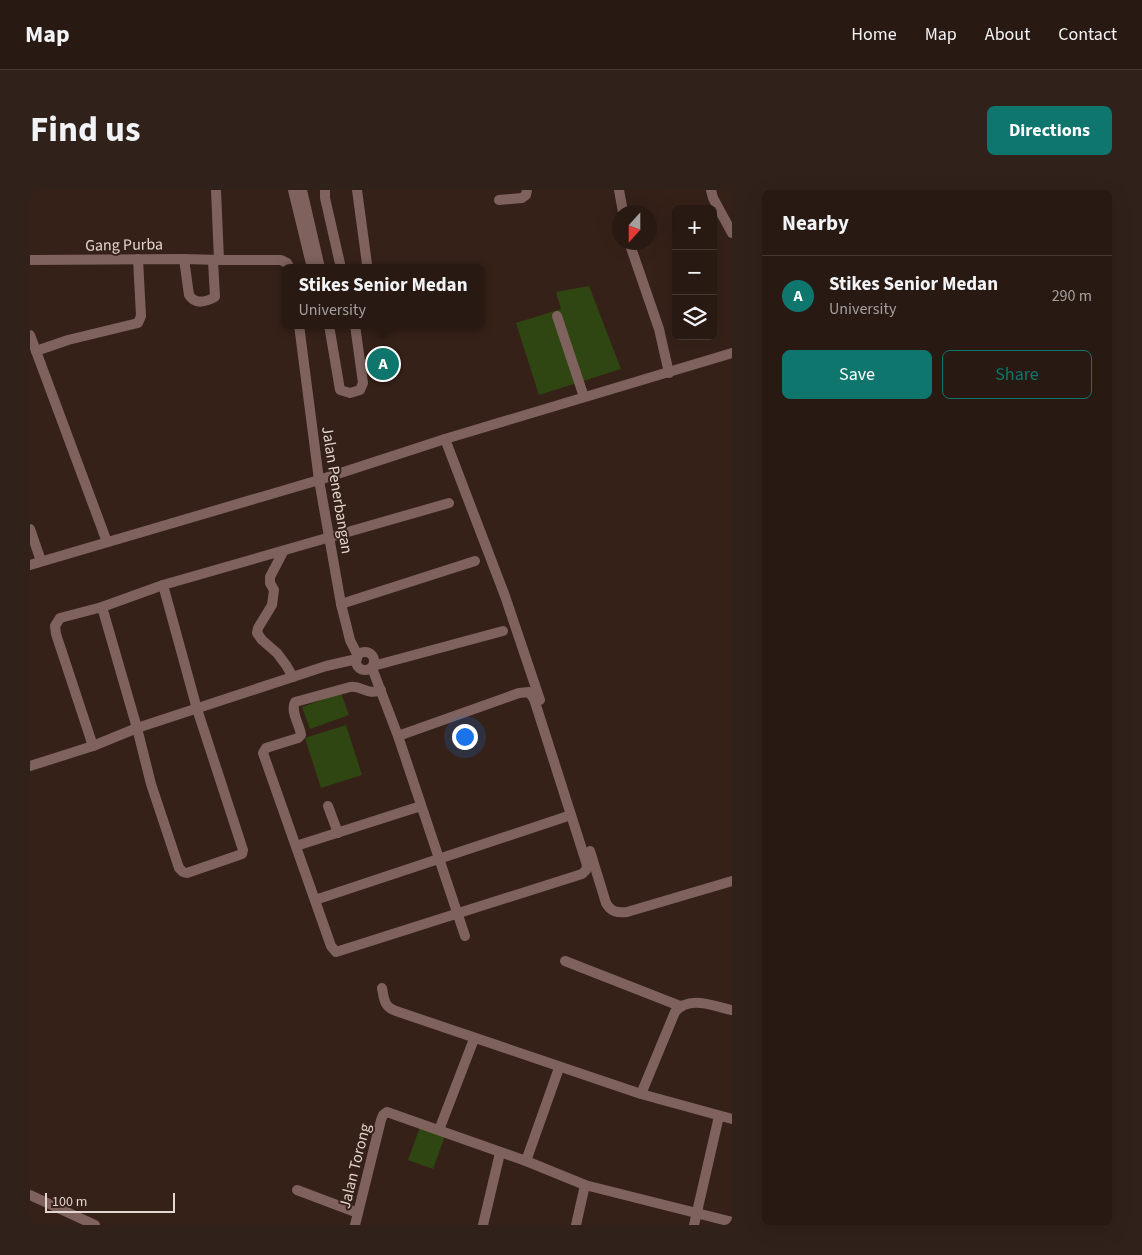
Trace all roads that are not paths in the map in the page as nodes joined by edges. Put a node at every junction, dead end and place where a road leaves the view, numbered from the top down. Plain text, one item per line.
1 (216, 190) edge
2 (293, 190) edge
3 (302, 190) edge
4 (325, 190) edge
5 (358, 190) edge
6 (527, 190) edge
7 (619, 190) edge
8 (711, 190) edge
9 (499, 200) dead end
10 (622, 205) edge
11 (732, 233) edge
12 (632, 250) edge
13 (138, 259) junction
14 (184, 259) junction
15 (30, 260) edge
16 (216, 261) junction
17 (288, 264) edge
18 (311, 264) edge
19 (319, 264) edge
20 (340, 264) edge
21 (367, 264) edge
22 (557, 316) dead end
23 (300, 329) edge
24 (329, 329) edge
25 (356, 329) edge
26 (30, 335) edge
27 (36, 351) junction
28 (732, 353) edge
29 (670, 373) junction
30 (584, 397) junction
31 (445, 439) junction
32 (319, 480) junction
33 (449, 503) dead end
34 (30, 529) edge
35 (331, 538) junction
36 (107, 542) junction
37 (283, 552) junction
38 (41, 561) junction
39 (475, 561) dead end
40 (30, 565) edge
41 (163, 585) junction
42 (341, 604) junction
43 (102, 607) junction
44 (503, 630) dead end
45 (358, 658) junction
46 (373, 667) junction
47 (293, 677) junction
48 (381, 690) junction
49 (197, 709) junction
50 (138, 728) junction
51 (398, 736) junction
52 (92, 746) junction
53 (30, 766) edge
54 (328, 806) dead end
55 (421, 806) junction
56 (571, 815) junction
57 (338, 833) junction
58 (296, 846) junction
59 (439, 858) junction
60 (732, 881) edge
61 (315, 900) junction
62 (457, 914) junction
63 (465, 936) dead end
64 (565, 961) dead end
65 (382, 988) dead end
66 (680, 1006) junction
67 (732, 1010) edge
68 (474, 1039) junction
69 (558, 1068) junction
70 (641, 1094) junction
71 (719, 1116) junction
72 (732, 1119) edge
73 (439, 1130) junction
74 (500, 1153) junction
75 (526, 1161) junction
76 (585, 1185) junction
77 (297, 1190) dead end
78 (30, 1195) edge
79 (358, 1213) junction
80 (696, 1214) junction
81 (732, 1222) edge
82 (95, 1225) edge
83 (355, 1225) edge
84 (483, 1225) edge
85 (576, 1225) edge
86 (694, 1225) edge

1 - 16 street
2 - 18 street
3 - 19 street
4 - 20 street
5 - 21 street
6 - 9 street
7 - 10 street
8 - 11 street
12 - 29 street
13 - 14 street, Gang Purba
13 - 15 street, Gang Purba
13 - 27 street
14 - 16 street, Gang Purba
14 - 16 street
16 - 17 street
22 - 30 street
23 - 32 street, Jalan Penerbangan
24 - 25 street
26 - 27 street
27 - 36 street
28 - 29 street
29 - 30 street
30 - 31 street
31 - 32 street
31 - 60 street
32 - 35 street, Jalan Penerbangan
32 - 36 street
33 - 35 street
34 - 38 street
35 - 37 street
35 - 42 street, Jalan Penerbangan
36 - 38 street
37 - 41 street
37 - 47 street
38 - 40 street
39 - 42 street
41 - 43 street
41 - 49 street
42 - 45 street, Jalan Penerbangan
43 - 50 street
43 - 52 street
44 - 46 street
45 - 46 street
45 - 47 street
46 - 48 street
47 - 49 street
48 - 51 street
48 - 58 street
49 - 50 street
49 - 50 street
50 - 52 street
51 - 55 street
51 - 56 street
52 - 53 street
54 - 57 street
55 - 57 street
55 - 59 street
56 - 59 street
56 - 62 street
57 - 58 street
58 - 61 street
59 - 61 street
59 - 62 street
61 - 62 street
62 - 63 street
64 - 66 street
65 - 68 street
66 - 67 street
66 - 70 street
68 - 69 street
68 - 73 street
69 - 70 street
69 - 75 street
70 - 71 street
71 - 72 street
71 - 80 street
73 - 74 street
73 - 79 street, Jalan Torong
74 - 75 street
74 - 84 street
75 - 76 street
76 - 80 street
76 - 85 street
77 - 79 street
78 - 82 street
79 - 83 street, Jalan Torong
80 - 81 street
80 - 86 street

